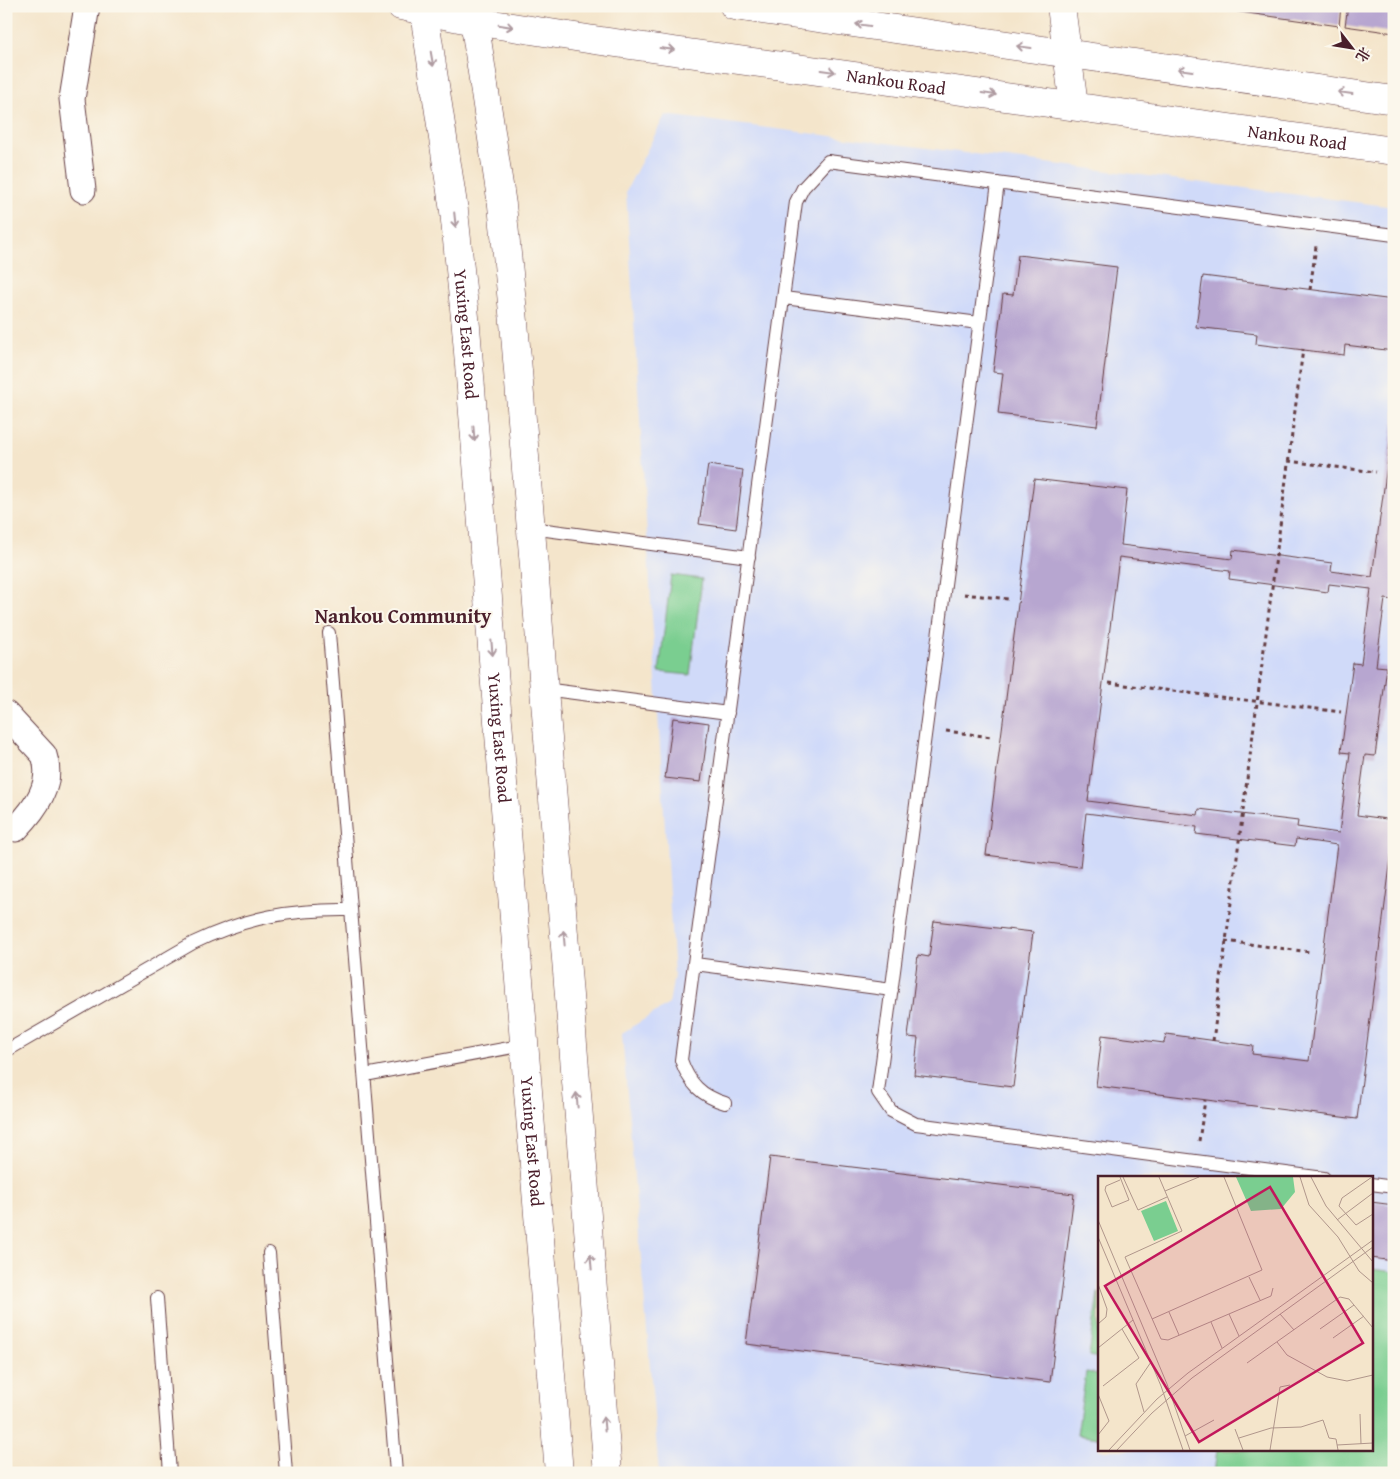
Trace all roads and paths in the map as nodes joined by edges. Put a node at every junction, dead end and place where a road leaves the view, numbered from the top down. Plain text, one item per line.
1 (87, 6) edge
2 (734, 6) edge
3 (1061, 6) edge
4 (416, 8) edge
5 (473, 14) edge
6 (1067, 54) junction
7 (1394, 100) edge
8 (1074, 106) junction
9 (1394, 151) edge
10 (998, 183) junction
11 (83, 190) dead end
12 (1319, 225) junction
13 (1394, 235) edge
14 (1310, 290) dead end
15 (784, 298) junction
16 (979, 323) junction
17 (1303, 349) dead end
18 (1288, 461) junction
19 (1376, 472) dead end
20 (531, 528) junction
21 (749, 557) junction
22 (329, 633) dead end
23 (1109, 683) dead end
24 (544, 689) junction
25 (1257, 702) junction
26 (1341, 712) dead end
27 (728, 713) junction
28 (6, 714) edge
29 (926, 729) junction
30 (992, 737) dead end
31 (16, 828) dead end
32 (351, 910) junction
33 (1225, 941) junction
34 (1310, 952) dead end
35 (694, 964) junction
36 (892, 990) junction
37 (1213, 1041) dead end
38 (524, 1045) junction
39 (6, 1050) edge
40 (365, 1075) junction
41 (1205, 1100) dead end
42 (726, 1103) dead end
43 (1197, 1161) junction
44 (1309, 1176) edge
45 (1372, 1184) edge
46 (1394, 1187) edge
47 (269, 1253) dead end
48 (157, 1298) dead end
49 (170, 1473) edge
50 (286, 1473) edge
51 (396, 1473) edge
52 (559, 1473) edge
53 (608, 1473) edge

1 - 11 street
6 -> 2 main road
3 - 6 main road
4 - 5 main road, Nankou Road
4 -> 38 main road, Yuxing East Road
5 -> 8 main road, Nankou Road
5 - 20 main road
7 -> 6 main road
6 - 8 main road
8 - 9 main road, Nankou Road
10 - 12 lane
10 - 15 lane
10 - 16 lane
12 - 13 lane
12 - 14 path
15 - 16 lane
15 - 21 lane
16 - 29 lane
17 - 18 path
18 - 19 path
18 - 25 path
20 - 21 lane
20 - 24 main road
21 - 27 lane
22 - 32 lane
23 - 25 path
24 - 27 lane
53 -> 24 main road
25 - 26 path
25 - 33 path
27 - 35 lane
28 - 31 street
29 - 30 path
29 - 36 lane
32 - 39 lane
32 - 40 lane
33 - 34 path
33 - 37 path
35 - 36 lane
35 - 42 lane
36 - 43 lane
38 - 40 lane
38 - 52 main road, Yuxing East Road
40 - 51 lane
41 - 43 path
43 - 44 lane
45 - 46 lane
47 - 50 lane
48 - 49 lane

